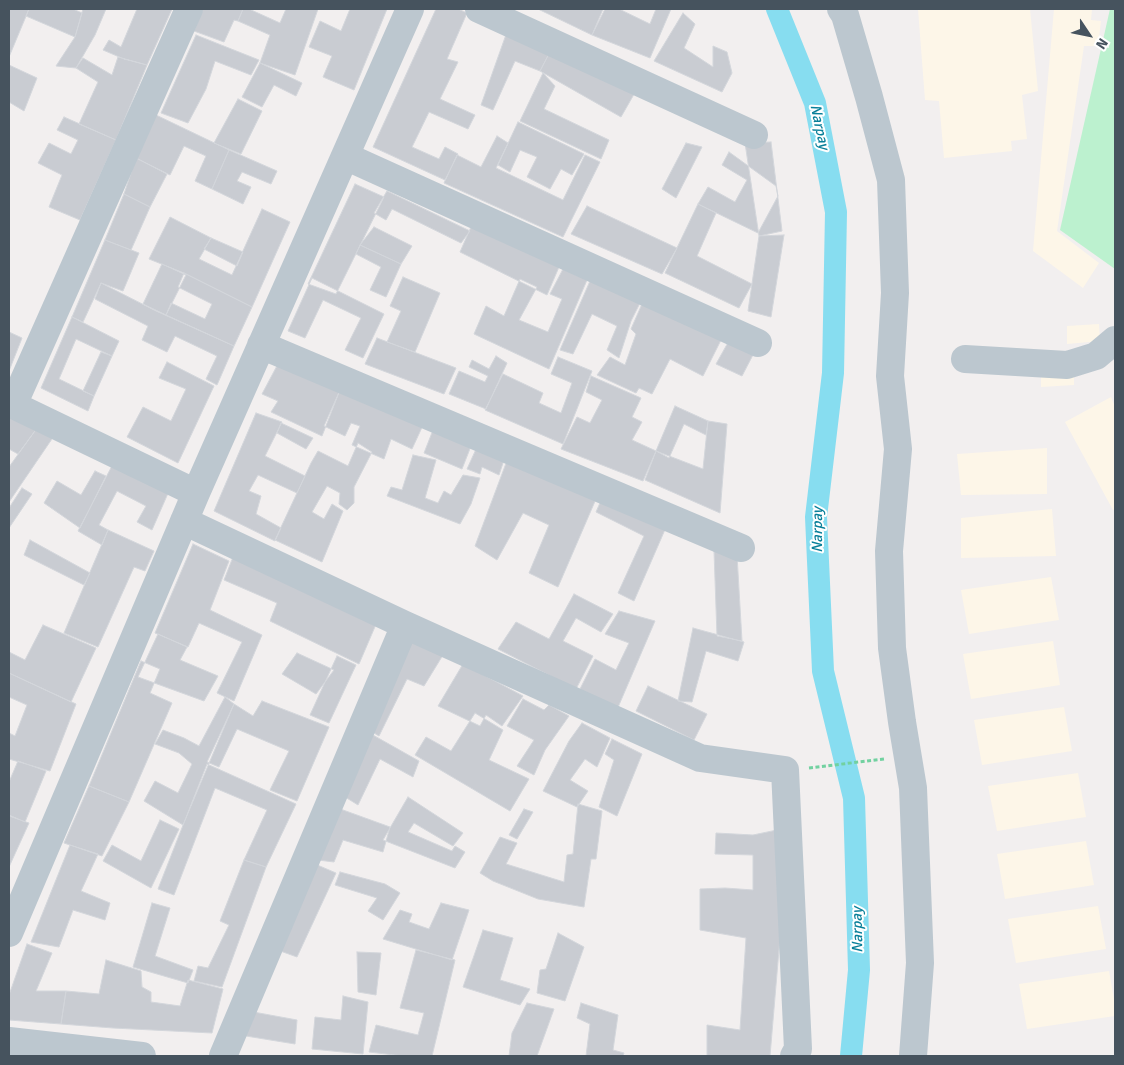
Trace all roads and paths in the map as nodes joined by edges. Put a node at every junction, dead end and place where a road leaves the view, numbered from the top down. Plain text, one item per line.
1 (188, 9) edge
2 (410, 9) edge
3 (479, 9) edge
4 (842, 9) edge
5 (754, 135) dead end
6 (345, 156) junction
7 (1115, 340) edge
8 (758, 343) dead end
9 (261, 346) junction
10 (965, 359) dead end
11 (11, 404) edge
12 (196, 493) junction
13 (184, 521) junction
14 (741, 548) dead end
15 (405, 625) junction
16 (893, 758) dead end
17 (808, 768) dead end
18 (9, 933) edge
19 (9, 1041) edge
20 (142, 1056) edge
21 (224, 1056) edge
22 (794, 1056) edge
23 (913, 1056) edge

1 - 11 street
2 - 6 street
3 - 5 street
4 - 23 street
6 - 8 street
6 - 9 street
7 - 10 street
9 - 12 street
9 - 14 street
11 - 12 street
12 - 13 street
13 - 15 street
13 - 18 street
15 - 21 street
15 - 22 street
16 - 17 path
19 - 20 street

